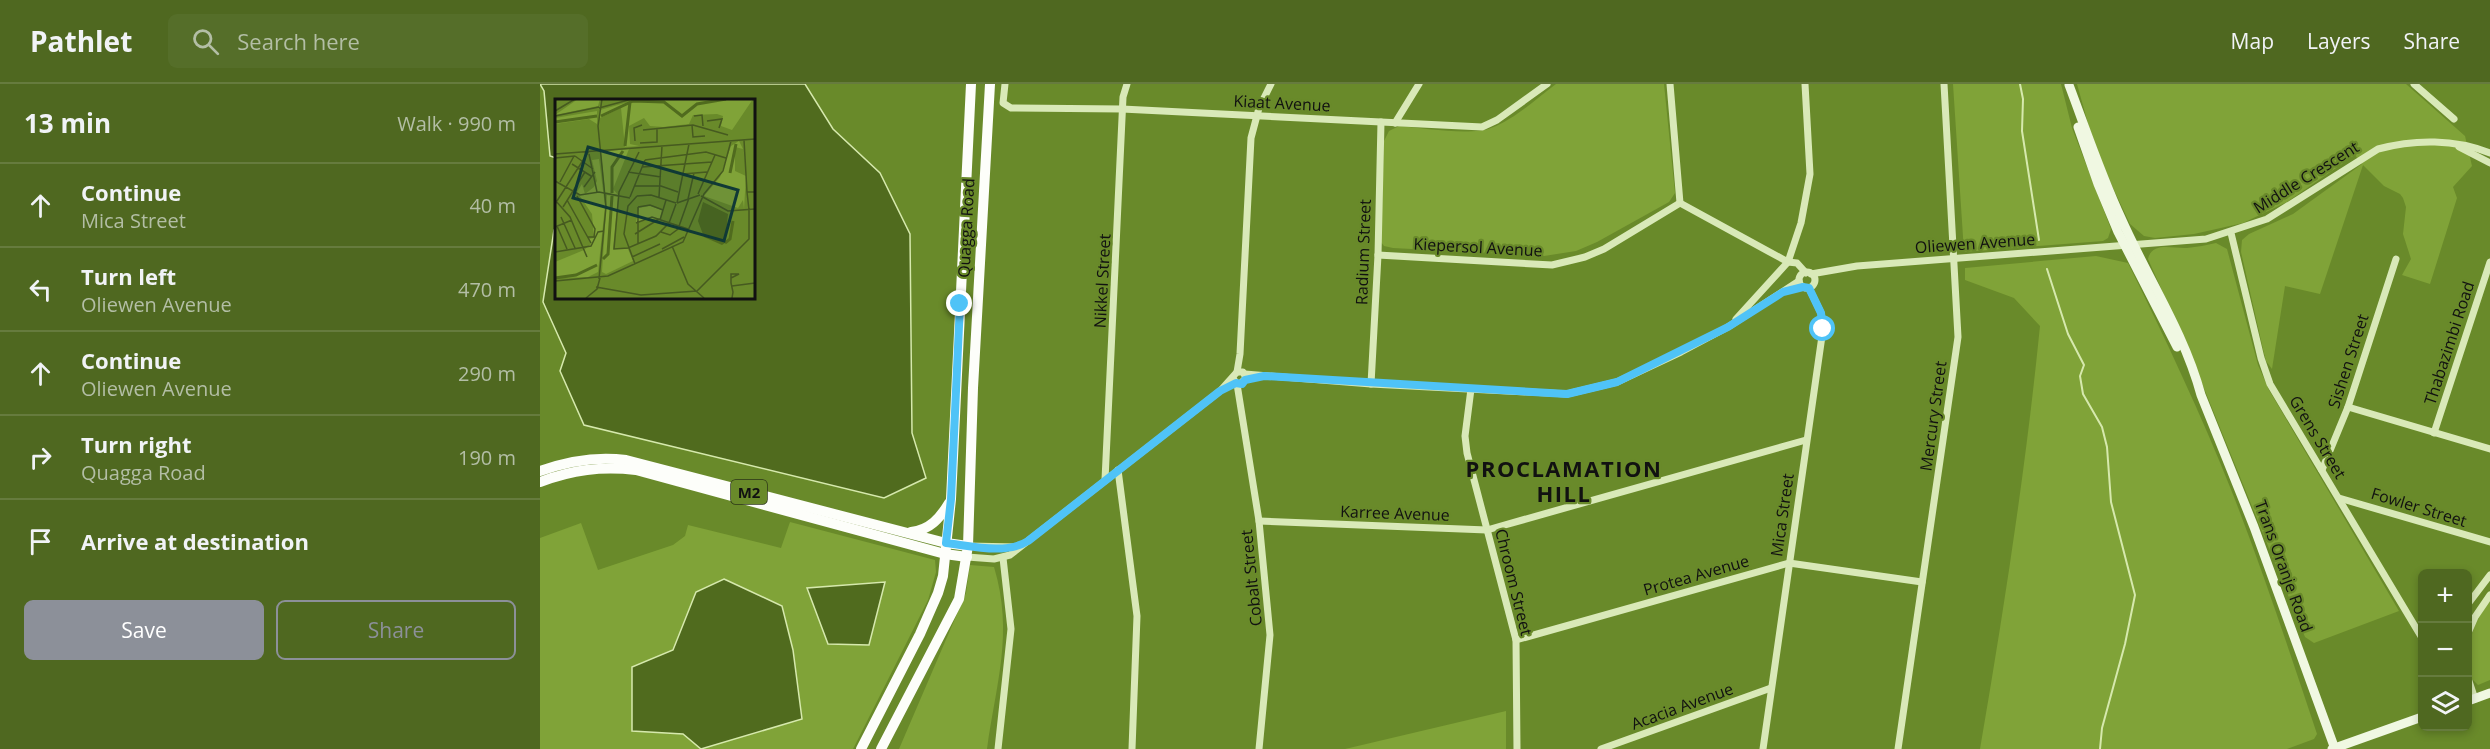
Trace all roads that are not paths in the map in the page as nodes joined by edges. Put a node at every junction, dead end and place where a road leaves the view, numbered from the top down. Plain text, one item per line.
1 (971, 84) edge
2 (990, 84) edge
3 (1005, 84) edge
4 (1127, 84) edge
5 (1271, 84) edge
6 (1419, 84) edge
7 (1547, 84) edge
8 (1670, 84) edge
9 (1804, 84) edge
10 (1944, 84) edge
11 (2069, 84) edge
12 (2414, 84) edge
13 (1122, 108) junction
14 (1256, 116) junction
15 (2454, 119) dead end
16 (1381, 122) junction
17 (1395, 123) junction
18 (2457, 145) junction
19 (2490, 153) edge
20 (2490, 163) edge
21 (1680, 203) junction
22 (2231, 233) junction
23 (2129, 245) junction
24 (1378, 255) junction
25 (1952, 259) junction
26 (2396, 259) dead end
27 (1788, 262) junction
28 (2490, 262) edge
29 (1806, 280) junction
30 (1728, 327) junction
31 (1240, 378) junction
32 (1371, 384) junction
33 (1471, 388) junction
34 (2348, 407) junction
35 (2434, 433) junction
36 (1806, 440) junction
37 (2490, 449) edge
38 (1118, 470) junction
39 (2322, 470) junction
40 (540, 471) edge
41 (1105, 480) junction
42 (540, 482) edge
43 (2339, 498) junction
44 (951, 499) junction
45 (1259, 521) junction
46 (1487, 530) junction
47 (905, 532) junction
48 (2490, 542) edge
49 (1017, 547) junction
50 (946, 548) junction
51 (967, 551) junction
52 (1003, 558) junction
53 (1789, 563) junction
54 (2490, 575) edge
55 (1922, 582) junction
56 (2490, 595) edge
57 (2472, 599) edge
58 (2472, 624) edge
59 (2418, 631) edge
60 (1516, 640) junction
61 (1771, 688) junction
62 (2490, 693) edge
63 (2472, 700) edge
64 (2418, 718) edge
65 (861, 749) edge
66 (881, 749) edge
67 (998, 749) edge
68 (1132, 749) edge
69 (1258, 749) edge
70 (1517, 749) edge
71 (1601, 749) edge
72 (1763, 749) edge
73 (1898, 749) edge
74 (2334, 749) edge

1 - 44 main road, Quagga Road
2 - 51 main road, Quagga Road
3 - 13 street, Kiaat Avenue
4 - 13 street, Nikkel Street
5 - 14 street, Cobalt Street
6 - 17 street
7 - 17 street, Kiaat Avenue
8 - 21 street
9 - 27 street
10 - 25 street, Mercury Street
11 - 23 main road, Trans Oranje Road
12 - 15 street
13 - 14 street, Kiaat Avenue
13 - 41 street, Nikkel Street
14 - 16 street, Kiaat Avenue
14 - 31 street, Cobalt Street
16 - 17 street, Kiaat Avenue
16 - 24 street, Radium Street
18 - 19 street, Middle Crescent
18 - 20 street, Middle Crescent
18 - 22 street, Middle Crescent
21 - 24 street, Kiepersol Avenue
21 - 27 street
22 - 23 street, Middle Crescent
22 - 39 street, Grens Street
23 - 25 street, Oliewen Avenue
23 - 74 main road, Trans Oranje Road
24 - 32 street, Radium Street
25 - 29 street, Oliewen Avenue
25 - 55 street, Mercury Street
26 - 34 street, Sishen Street
27 - 29 street
27 - 30 street, Oliewen Avenue
28 - 35 street, Thabazimbi Road
29 - 30 street, Oliewen Avenue
29 - 36 street, Mica Street
30 - 33 street, Oliewen Avenue
31 - 32 street, Oliewen Avenue
31 - 38 street
31 - 45 street, Cobalt Street
32 - 33 street, Oliewen Avenue
33 - 46 street, Chroom Street
34 - 35 street
34 - 39 street, Sishen Street
35 - 37 street
36 - 46 street, Karree Avenue
36 - 53 street, Mica Street
38 - 41 street
38 - 68 street
39 - 43 street, Grens Street
40 - 47 main road, M2
41 - 49 street
42 - 50 main road, M2
43 - 48 street, Fowler Street
43 - 59 street, Grens Street
44 - 47 main road
44 - 50 main road, Quagga Road
45 - 46 street, Karree Avenue
45 - 69 street, Cobalt Street
46 - 60 street, Chroom Street
47 - 50 main road, M2
49 - 51 street
49 - 52 street
50 - 51 main road, M2
50 - 65 main road, Quagga Road
51 - 52 street
51 - 66 main road, Quagga Road
52 - 67 street
53 - 55 street, Protea Avenue
53 - 60 street, Protea Avenue
53 - 61 street, Mica Street
54 - 57 street
55 - 73 street, Mercury Street
56 - 58 street
60 - 70 street, Chroom Street
61 - 71 street, Acacia Avenue
61 - 72 street, Mica Street
62 - 63 main road
64 - 74 main road

